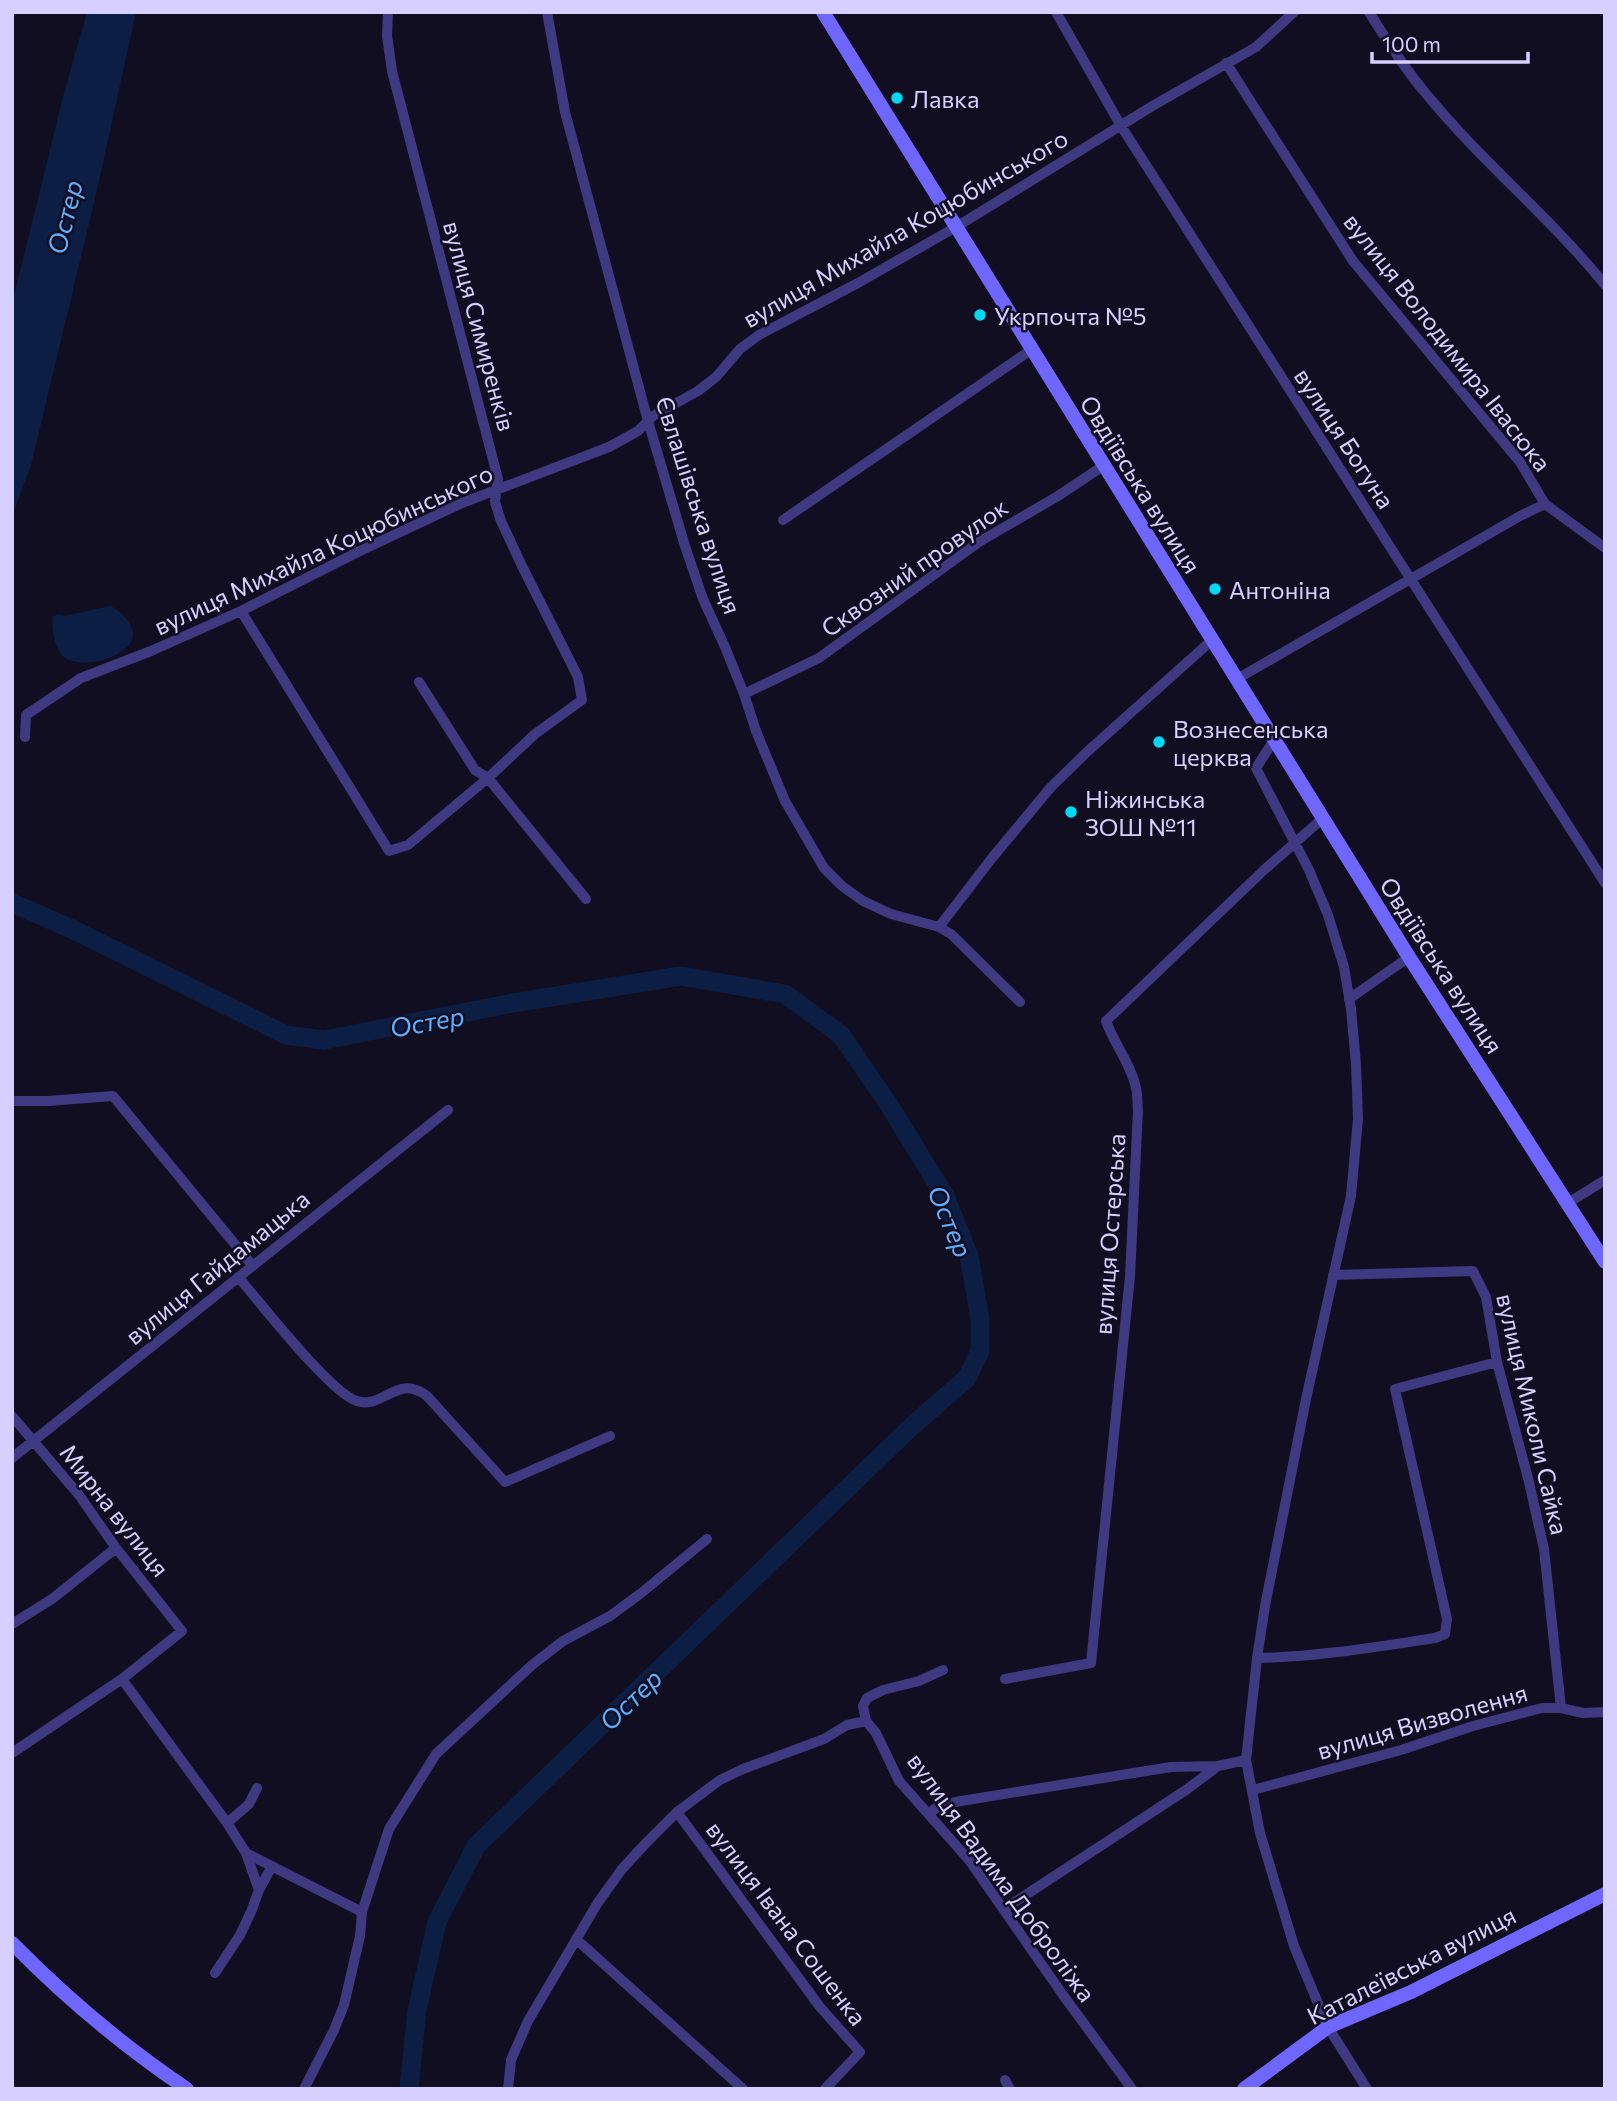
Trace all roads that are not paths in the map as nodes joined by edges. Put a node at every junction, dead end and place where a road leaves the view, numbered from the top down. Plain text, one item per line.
1 (388, 12) edge
2 (547, 12) edge
3 (823, 12) edge
4 (1056, 12) edge
5 (1294, 12) edge
6 (1369, 12) edge
7 (1226, 64) junction
8 (1121, 126) junction
9 (956, 227) junction
10 (1605, 285) edge
11 (1031, 350) junction
12 (648, 421) junction
13 (1103, 466) junction
14 (496, 491) junction
15 (1545, 505) junction
16 (783, 520) dead end
17 (1605, 548) edge
18 (1410, 579) junction
19 (241, 611) junction
20 (1211, 641) junction
21 (1237, 679) junction
22 (419, 682) dead end
23 (744, 694) junction
24 (25, 737) dead end
25 (1274, 740) junction
26 (488, 778) junction
27 (1322, 819) junction
28 (1296, 842) junction
29 (1605, 883) edge
30 (586, 899) dead end
31 (939, 927) junction
32 (1409, 957) junction
33 (1349, 999) junction
34 (1020, 1002) dead end
35 (12, 1101) edge
36 (448, 1110) dead end
37 (1605, 1180) edge
38 (1568, 1203) junction
39 (1605, 1262) edge
40 (252, 1265) junction
41 (1333, 1275) junction
42 (238, 1277) junction
43 (1497, 1362) junction
44 (12, 1416) edge
45 (610, 1436) dead end
46 (34, 1441) junction
47 (12, 1458) edge
48 (707, 1539) dead end
49 (116, 1548) junction
50 (12, 1624) edge
51 (1257, 1658) junction
52 (943, 1670) dead end
53 (122, 1679) junction
54 (1005, 1679) dead end
55 (1561, 1708) junction
56 (1605, 1712) edge
57 (866, 1721) junction
58 (12, 1753) edge
59 (1246, 1760) junction
60 (1218, 1766) junction
61 (257, 1788) dead end
62 (1253, 1790) junction
63 (677, 1812) junction
64 (929, 1814) junction
65 (227, 1823) junction
66 (246, 1853) junction
67 (272, 1866) junction
68 (259, 1890) junction
69 (1605, 1894) edge
70 (1004, 1909) junction
71 (362, 1912) junction
72 (576, 1939) junction
73 (12, 1943) edge
74 (215, 1973) dead end
75 (1328, 2027) junction
76 (187, 2089) edge
77 (304, 2089) edge
78 (508, 2089) edge
79 (743, 2089) edge
80 (825, 2089) edge
81 (1132, 2089) edge
82 (1244, 2089) edge
83 (1367, 2089) edge

1 - 14 street, вулиця Симиренків
2 - 12 street, Євлашівська вулиця
3 - 9 main road, Овдіївська вулиця
4 - 8 street, вулиця Богуна
5 - 7 street, вулиця Михайла Коцюбинського
6 - 10 street
7 - 8 street, вулиця Михайла Коцюбинського
7 - 15 street, вулиця Володимира Івасюка
8 - 9 street, вулиця Михайла Коцюбинського
8 - 18 street, вулиця Богуна
9 - 11 main road, Овдіївська вулиця
9 - 12 street, вулиця Михайла Коцюбинського
11 - 13 main road, Овдіївська вулиця
11 - 16 street
12 - 14 street, вулиця Михайла Коцюбинського
12 - 23 street, Євлашівська вулиця
13 - 20 main road, Овдіївська вулиця
13 - 23 street, Сквозний провулок
14 - 19 street, вулиця Михайла Коцюбинського
14 - 26 street, вулиця Симиренків
15 - 17 street
15 - 18 street
18 - 21 street
18 - 29 street, вулиця Богуна
19 - 24 street, вулиця Михайла Коцюбинського
19 - 26 street
20 - 21 main road, Овдіївська вулиця
20 - 31 street
21 - 25 main road, Овдіївська вулиця
22 - 26 street
23 - 31 street, Євлашівська вулиця
25 - 27 main road, Овдіївська вулиця
25 - 28 street
26 - 30 street
27 - 28 street, вулиця Остерська
27 - 32 main road, Овдіївська вулиця
28 - 33 street
28 - 54 street, вулиця Остерська
31 - 34 street, Євлашівська вулиця
32 - 33 street
32 - 38 main road, Овдіївська вулиця
33 - 41 street
35 - 40 street
36 - 40 street, вулиця Гайдамацька
37 - 38 street
38 - 39 main road, Овдіївська вулиця
40 - 42 street, вулиця Гайдамацька
41 - 43 street, вулиця Миколи Сайка
41 - 51 street
42 - 45 street
42 - 46 street, вулиця Гайдамацька
43 - 51 street
43 - 55 street, вулиця Миколи Сайка
44 - 46 street, Мирна вулиця
46 - 47 street, вулиця Гайдамацька
46 - 49 street, Мирна вулиця
48 - 71 street
49 - 50 street
49 - 53 street, Мирна вулиця
51 - 59 street
52 - 57 street
53 - 58 street
53 - 65 street
55 - 56 street, вулиця Визволення
55 - 62 street, вулиця Визволення
57 - 63 street, вулиця Івана Сошенка
57 - 64 street, вулиця Вадима Доброліжа
59 - 60 street
59 - 62 street
60 - 64 street
60 - 70 street
61 - 65 street
62 - 75 street
63 - 72 street, вулиця Івана Сошенка
63 - 80 street, вулиця Івана Сошенка
64 - 70 street, вулиця Вадима Доброліжа
65 - 66 street
66 - 67 street
66 - 68 street
67 - 68 street
67 - 71 street
68 - 74 street
69 - 75 main road, Каталеївська вулиця
70 - 81 street, вулиця Вадима Доброліжа
71 - 77 street
72 - 78 street, вулиця Івана Сошенка
72 - 79 street
73 - 76 main road
75 - 82 main road, Каталеївська вулиця
75 - 83 street

